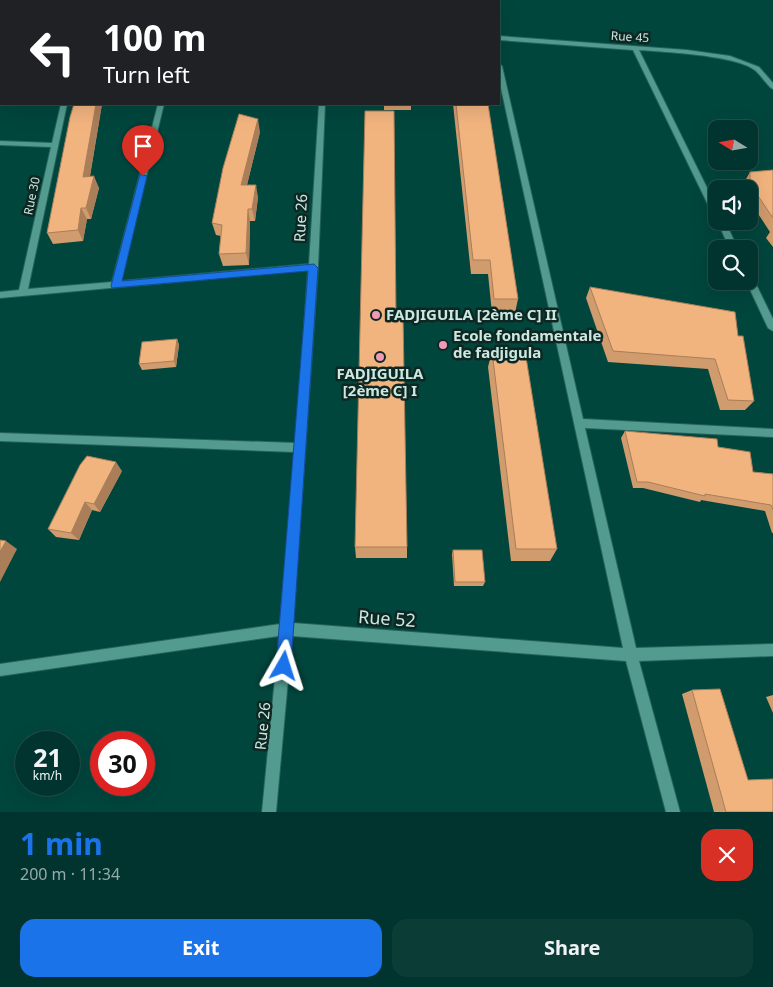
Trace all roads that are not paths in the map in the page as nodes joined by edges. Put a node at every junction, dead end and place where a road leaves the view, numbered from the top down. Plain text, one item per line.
1 (500, 38) edge
2 (635, 48) junction
3 (500, 70) edge
4 (773, 88) edge
5 (64, 105) edge
6 (161, 105) edge
7 (322, 105) edge
8 (0, 143) edge
9 (55, 145) junction
10 (708, 196) edge
11 (314, 268) junction
12 (116, 286) junction
13 (755, 290) edge
14 (23, 294) junction
15 (0, 295) edge
16 (773, 328) edge
17 (579, 423) junction
18 (773, 433) edge
19 (0, 437) edge
20 (301, 448) junction
21 (287, 629) junction
22 (773, 650) edge
23 (631, 655) junction
24 (0, 670) edge
25 (269, 812) edge
26 (673, 812) edge

1 - 2 street, Rue 45
2 - 4 street, Rue 45
2 - 10 street
3 - 17 street
5 - 9 street, Rue 30
6 - 12 street
7 - 11 street, Rue 26
8 - 9 street
9 - 14 street, Rue 30
11 - 12 street
11 - 20 street, Rue 26
12 - 14 street
13 - 16 street
14 - 15 street
17 - 18 street
17 - 23 street
19 - 20 street
20 - 21 street, Rue 26
21 - 23 street, Rue 52
21 - 24 street, Rue 52
21 - 25 street, Rue 26
22 - 23 street, Rue 52
23 - 26 street

